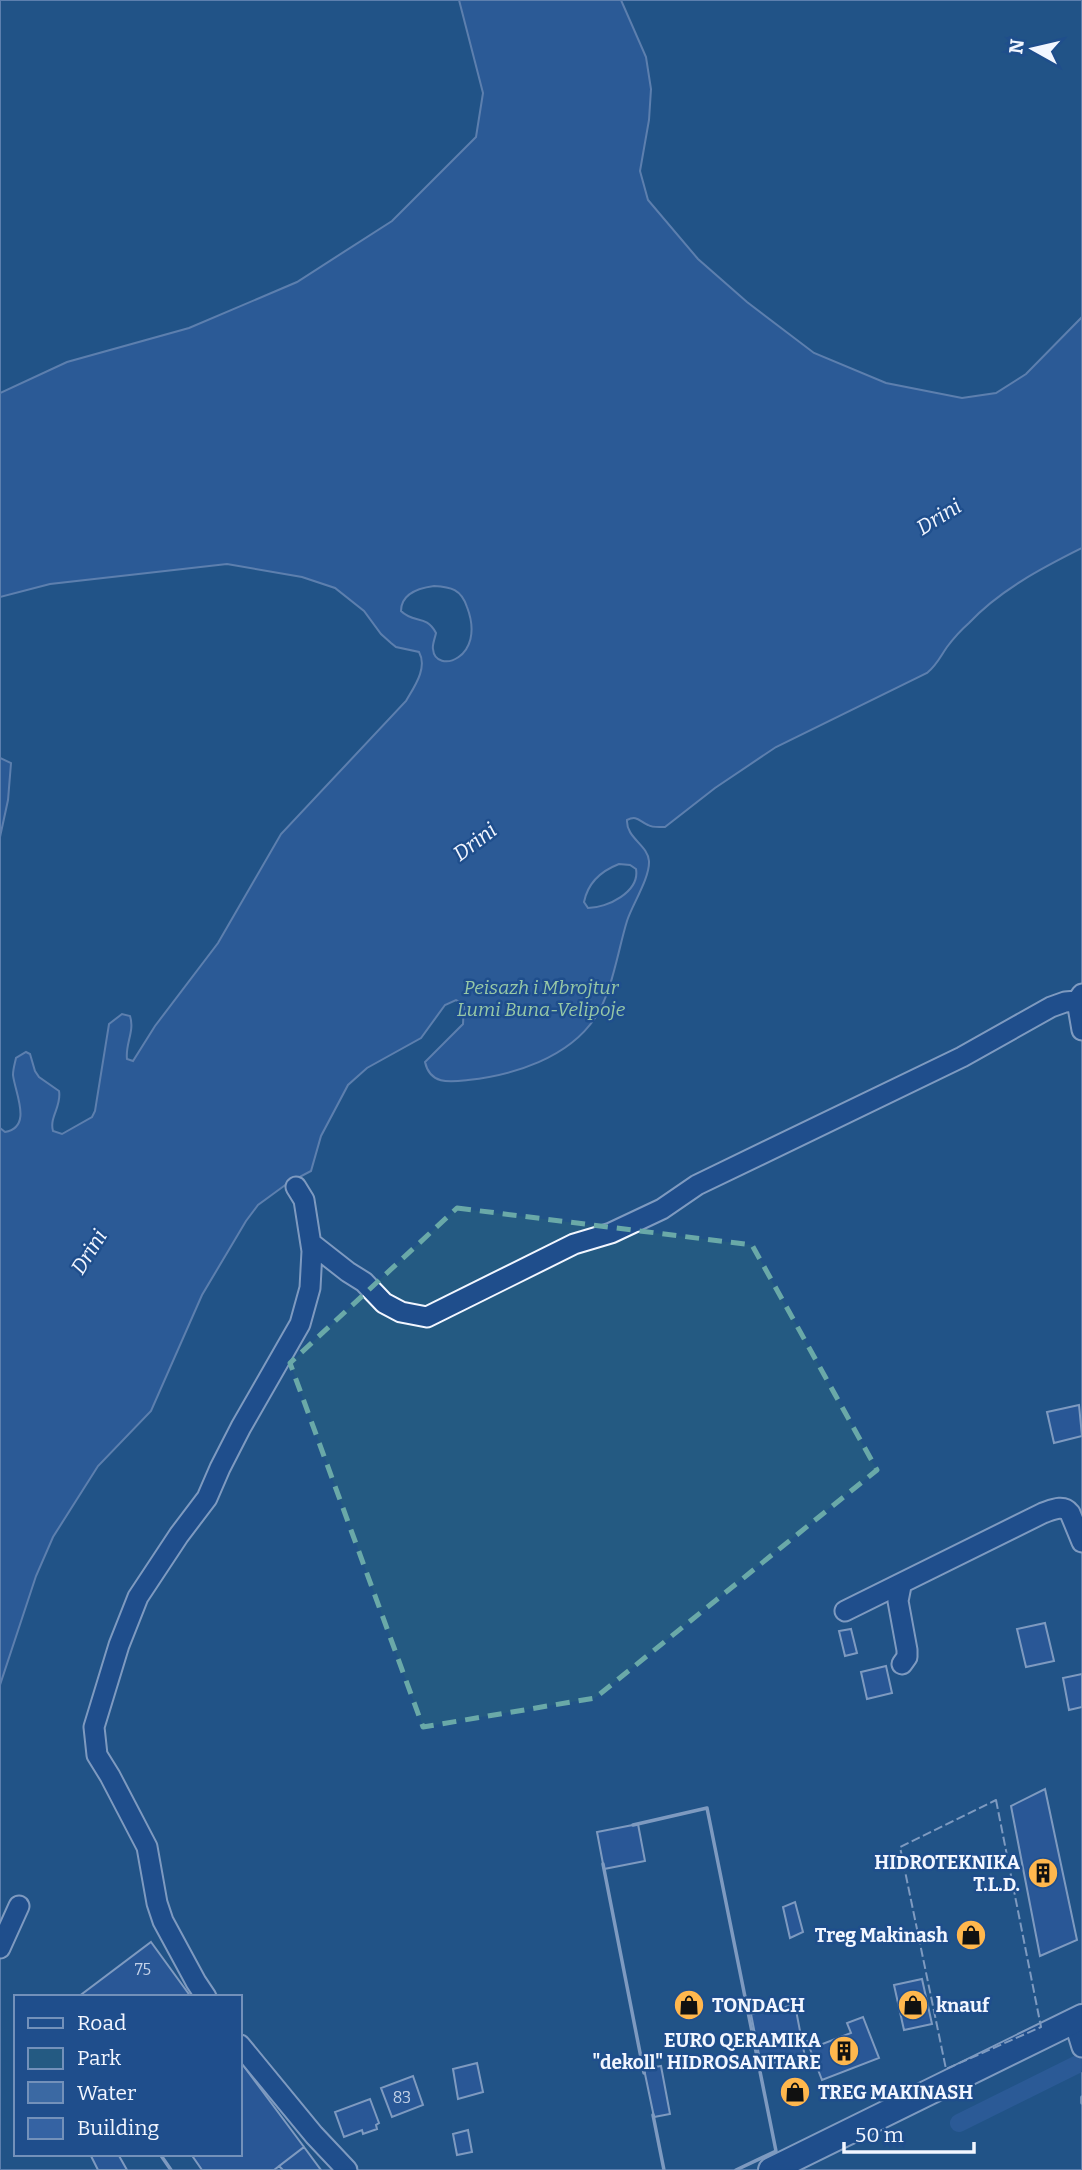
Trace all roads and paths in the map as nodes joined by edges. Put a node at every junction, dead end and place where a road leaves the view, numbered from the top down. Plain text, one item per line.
1 (1079, 998) edge
2 (1082, 1030) edge
3 (296, 1187) dead end
4 (311, 1243) junction
5 (1082, 1542) edge
6 (901, 1586) junction
7 (845, 1611) dead end
8 (902, 1664) dead end
9 (19, 1906) dead end
10 (0, 1948) edge
11 (205, 1995) edge
12 (1078, 2019) edge
13 (242, 2047) edge
14 (1082, 2047) edge
15 (347, 2170) edge
16 (771, 2170) edge

1 - 2 lane
1 - 4 lane
3 - 4 lane
4 - 11 lane
5 - 6 lane
6 - 7 lane
6 - 8 lane
9 - 10 lane
12 - 14 lane
12 - 16 main road
13 - 15 lane

